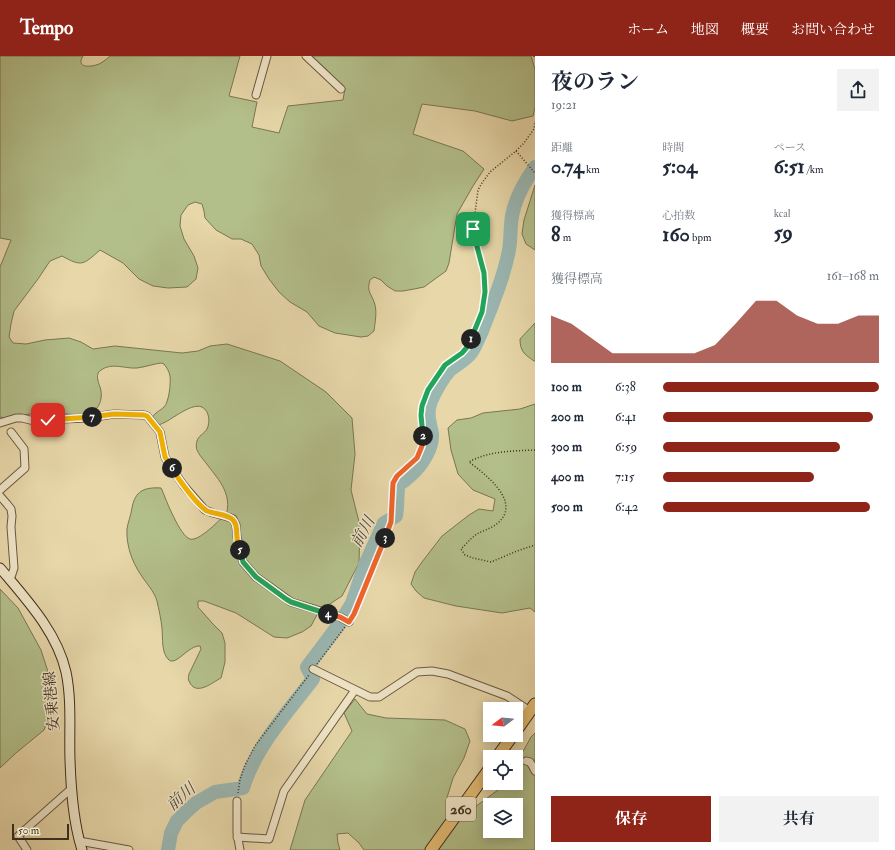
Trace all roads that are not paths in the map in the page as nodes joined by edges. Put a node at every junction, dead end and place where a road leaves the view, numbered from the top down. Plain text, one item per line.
1 (268, 56) edge
2 (306, 56) edge
3 (342, 89) dead end
4 (256, 95) dead end
5 (0, 423) edge
6 (11, 432) dead end
7 (0, 490) edge
8 (0, 496) edge
9 (0, 568) edge
10 (10, 580) junction
11 (345, 620) road end
12 (313, 669) road end
13 (355, 690) junction
14 (533, 708) edge
15 (523, 722) edge
16 (526, 761) dead end
17 (535, 771) edge
18 (483, 778) edge
19 (72, 788) junction
20 (237, 801) road end
21 (238, 837) junction
22 (80, 845) edge
23 (27, 850) edge
24 (129, 850) edge
25 (240, 850) edge
26 (431, 850) edge

1 - 4 street
2 - 3 street
5 - 11 street
6 - 7 street
8 - 10 street
9 - 10 main road, 安乗港線
10 - 19 main road, 安乗港線
12 - 13 street
13 - 14 street
13 - 21 street
14 - 15 highway
16 - 17 street
18 - 26 highway, 260
19 - 22 main road, 安乗港線
19 - 23 street
20 - 21 street
21 - 25 street
22 - 24 street

